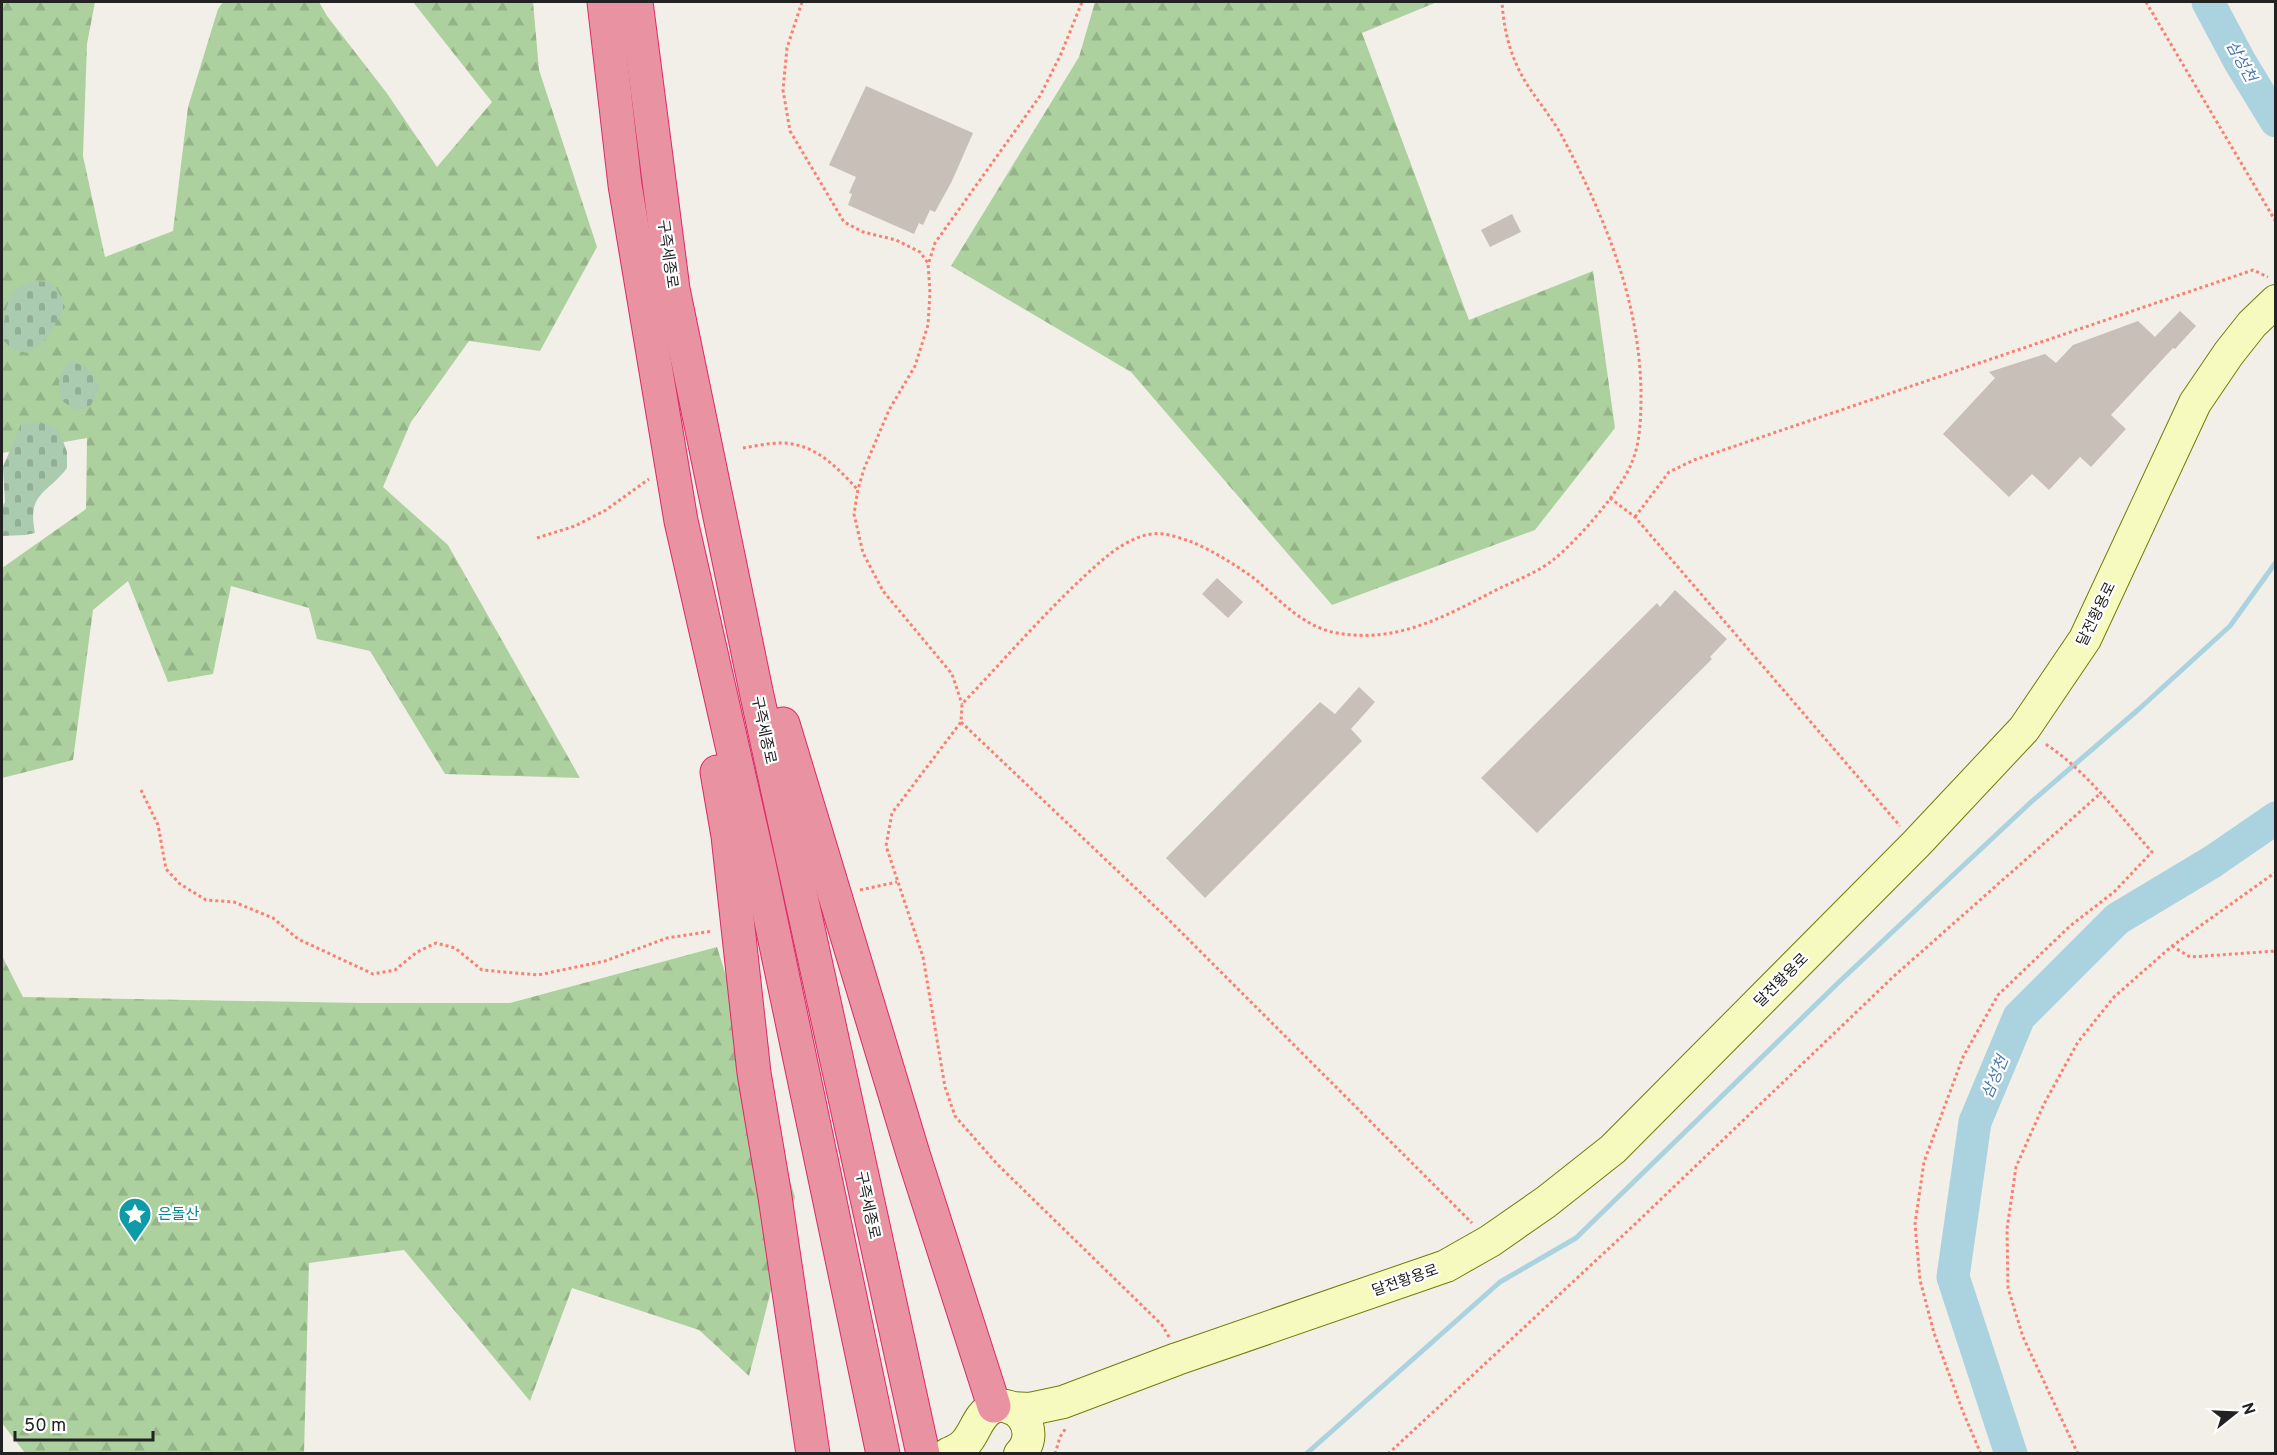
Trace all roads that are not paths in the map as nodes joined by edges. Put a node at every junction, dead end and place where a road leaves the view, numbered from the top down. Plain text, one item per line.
1 (604, 2) edge
2 (636, 2) edge
3 (673, 289) junction
4 (2274, 293) edge
5 (664, 416) junction
6 (1063, 1402) junction
7 (1002, 1407) junction
8 (880, 1440) edge
9 (1024, 1447) edge
10 (813, 1454) edge
11 (923, 1454) edge
12 (948, 1454) edge

1 - 5 highway, 구즉세종로
2 - 3 highway, 구즉세종로
3 - 7 highway
3 - 11 highway, 구즉세종로
4 - 6 main road, 달전황용로
5 - 8 highway, 구즉세종로
5 - 10 highway
6 - 7 main road
6 - 9 main road
7 - 9 main road
7 - 12 main road

